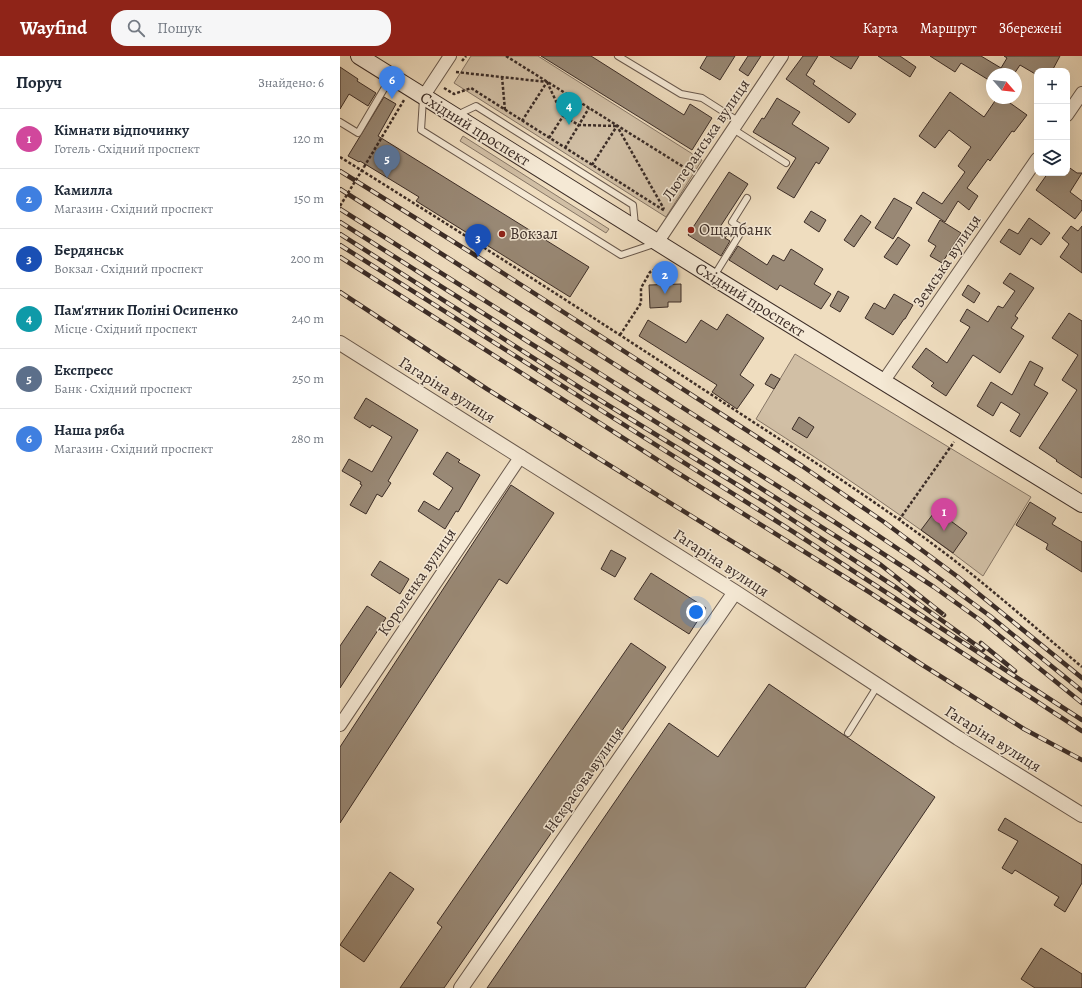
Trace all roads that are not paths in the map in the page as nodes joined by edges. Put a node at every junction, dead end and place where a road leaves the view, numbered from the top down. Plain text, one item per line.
1 (359, 56) edge
2 (450, 56) edge
3 (618, 56) edge
4 (782, 56) edge
5 (391, 76) junction
6 (1082, 93) edge
7 (423, 97) junction
8 (1070, 111) edge
9 (340, 122) edge
10 (736, 125) junction
11 (1034, 162) edge
12 (786, 163) dead end
13 (747, 198) dead end
14 (657, 242) junction
15 (713, 277) junction
16 (340, 343) edge
17 (883, 382) junction
18 (521, 456) junction
19 (1082, 504) edge
20 (735, 592) junction
21 (878, 685) junction
22 (340, 725) edge
23 (848, 733) dead end
24 (1082, 815) edge
25 (461, 988) edge

1 - 5 main road, Східний проспект
2 - 7 street
3 - 10 lane
4 - 10 street, Лютеранська вулиця
5 - 7 main road, Східний проспект
5 - 9 lane
6 - 8 street
7 - 14 main road, Східний проспект
7 - 14 lane
10 - 12 lane
10 - 14 street, Лютеранська вулиця
11 - 17 street, Земська вулиця
13 - 15 lane
14 - 15 main road, Східний проспект
15 - 17 main road, Східний проспект
16 - 18 street, Гагаріна вулиця
17 - 19 main road, Східний проспект
18 - 20 street, Гагаріна вулиця
18 - 22 street, Короленка вулиця
20 - 21 street, Гагаріна вулиця
20 - 25 street, Некрасова вулиця
21 - 23 lane
21 - 24 street, Гагаріна вулиця

